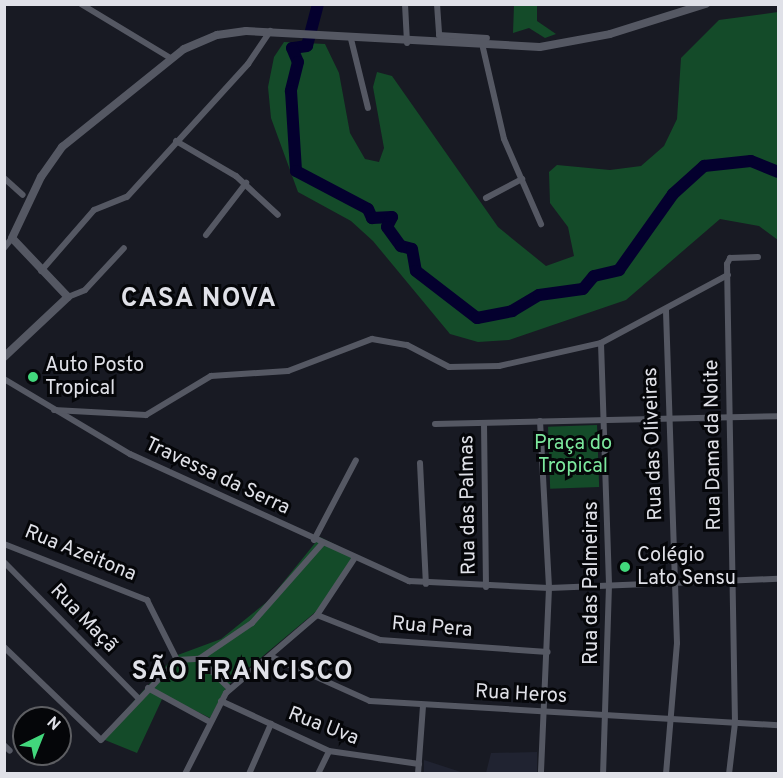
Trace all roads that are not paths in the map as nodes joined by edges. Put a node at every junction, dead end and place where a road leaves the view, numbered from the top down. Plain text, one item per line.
1 (81, 4) edge
2 (405, 4) edge
3 (437, 4) edge
4 (706, 4) edge
5 (274, 32) junction
6 (487, 38) dead end
7 (351, 39) junction
8 (407, 43) junction
9 (483, 48) junction
10 (169, 57) junction
11 (368, 108) dead end
12 (176, 141) junction
13 (4, 178) edge
14 (522, 179) junction
15 (246, 183) junction
16 (23, 195) dead end
17 (486, 198) dead end
18 (278, 215) dead end
19 (541, 224) dead end
20 (206, 235) dead end
21 (12, 238) junction
22 (4, 248) edge
23 (124, 248) dead end
24 (758, 257) dead end
25 (41, 271) junction
26 (728, 275) junction
27 (68, 297) junction
28 (666, 310) junction
29 (601, 343) junction
30 (4, 357) edge
31 (4, 379) edge
32 (54, 410) junction
33 (729, 416) junction
34 (778, 416) edge
35 (607, 417) junction
36 (671, 418) junction
37 (540, 421) junction
38 (484, 423) junction
39 (435, 424) dead end
40 (356, 460) dead end
41 (420, 463) dead end
42 (314, 540) junction
43 (4, 544) edge
44 (322, 544) junction
45 (354, 559) junction
46 (4, 562) edge
47 (778, 579) edge
48 (734, 580) junction
49 (675, 581) junction
50 (426, 584) junction
51 (609, 585) junction
52 (486, 587) junction
53 (549, 588) junction
54 (317, 615) junction
55 (4, 647) edge
56 (548, 652) junction
57 (272, 657) junction
58 (199, 659) junction
59 (177, 660) junction
60 (148, 688) junction
61 (230, 689) junction
62 (138, 698) junction
63 (221, 701) junction
64 (423, 706) junction
65 (545, 712) junction
66 (607, 716) junction
67 (672, 720) junction
68 (210, 722) junction
69 (735, 723) junction
70 (271, 724) junction
71 (778, 725) edge
72 (329, 751) junction
73 (419, 764) junction
74 (184, 774) edge
75 (249, 774) edge
76 (318, 774) edge
77 (418, 774) edge
78 (541, 774) edge
79 (603, 774) edge
80 (666, 774) edge
81 (729, 774) edge

1 - 10 street
2 - 8 street
3 - 6 street
4 - 9 street
5 - 7 street
5 - 10 street
5 - 12 street
7 - 8 street
7 - 11 street
8 - 9 street
9 - 14 street
10 - 21 street
12 - 15 street
12 - 25 street
13 - 16 street
14 - 17 street
14 - 19 street
15 - 18 street
15 - 20 street
21 - 22 street
21 - 25 street
23 - 27 street
24 - 26 street
25 - 27 street
26 - 28 street
26 - 33 street, Rua Dama da Noite
27 - 30 street
28 - 29 street
28 - 36 street, Rua das Oliveiras
29 - 32 street
29 - 35 street, Rua das Palmeiras
31 - 32 street, Travessa da Serra
32 - 42 street, Travessa da Serra
33 - 34 street
33 - 36 street
33 - 48 street, Rua Dama da Noite
35 - 36 street
35 - 37 street
35 - 51 street, Rua das Palmeiras
36 - 49 street, Rua das Oliveiras
37 - 38 street
37 - 53 street
38 - 39 street
38 - 52 street, Rua das Palmas
40 - 42 street
41 - 50 street
42 - 44 street, Travessa da Serra
43 - 59 street, Rua Azeitona
44 - 45 street, Travessa da Serra
44 - 58 street
45 - 50 street, Travessa da Serra
45 - 54 street
46 - 62 street, Rua Maçã
47 - 48 street, Travessa da Serra
48 - 49 street, Travessa da Serra
48 - 69 street, Rua Dama da Noite
49 - 51 street, Travessa da Serra
49 - 67 street, Rua das Oliveiras
50 - 52 street, Travessa da Serra
51 - 53 street, Travessa da Serra
51 - 66 street, Rua das Palmeiras
52 - 53 street, Travessa da Serra
53 - 56 street
54 - 56 street, Rua Pera
54 - 57 street
55 - 62 street
56 - 65 street
57 - 61 street
57 - 64 street, Rua Heros
58 - 59 street
58 - 61 street
59 - 60 street
60 - 62 street
60 - 68 street
61 - 63 street
63 - 68 street
63 - 70 street, Rua Uva
64 - 65 street, Rua Heros
64 - 73 street
65 - 66 street, Rua Heros
65 - 78 street
66 - 67 street, Rua Heros
66 - 79 street, Rua das Palmeiras
67 - 69 street, Rua Heros
67 - 80 street, Rua das Oliveiras
68 - 74 street
69 - 71 street, Rua Heros
69 - 81 street, Rua Dama da Noite
70 - 72 street, Rua Uva
70 - 75 street
72 - 73 street, Rua Uva
72 - 76 street
73 - 77 street

